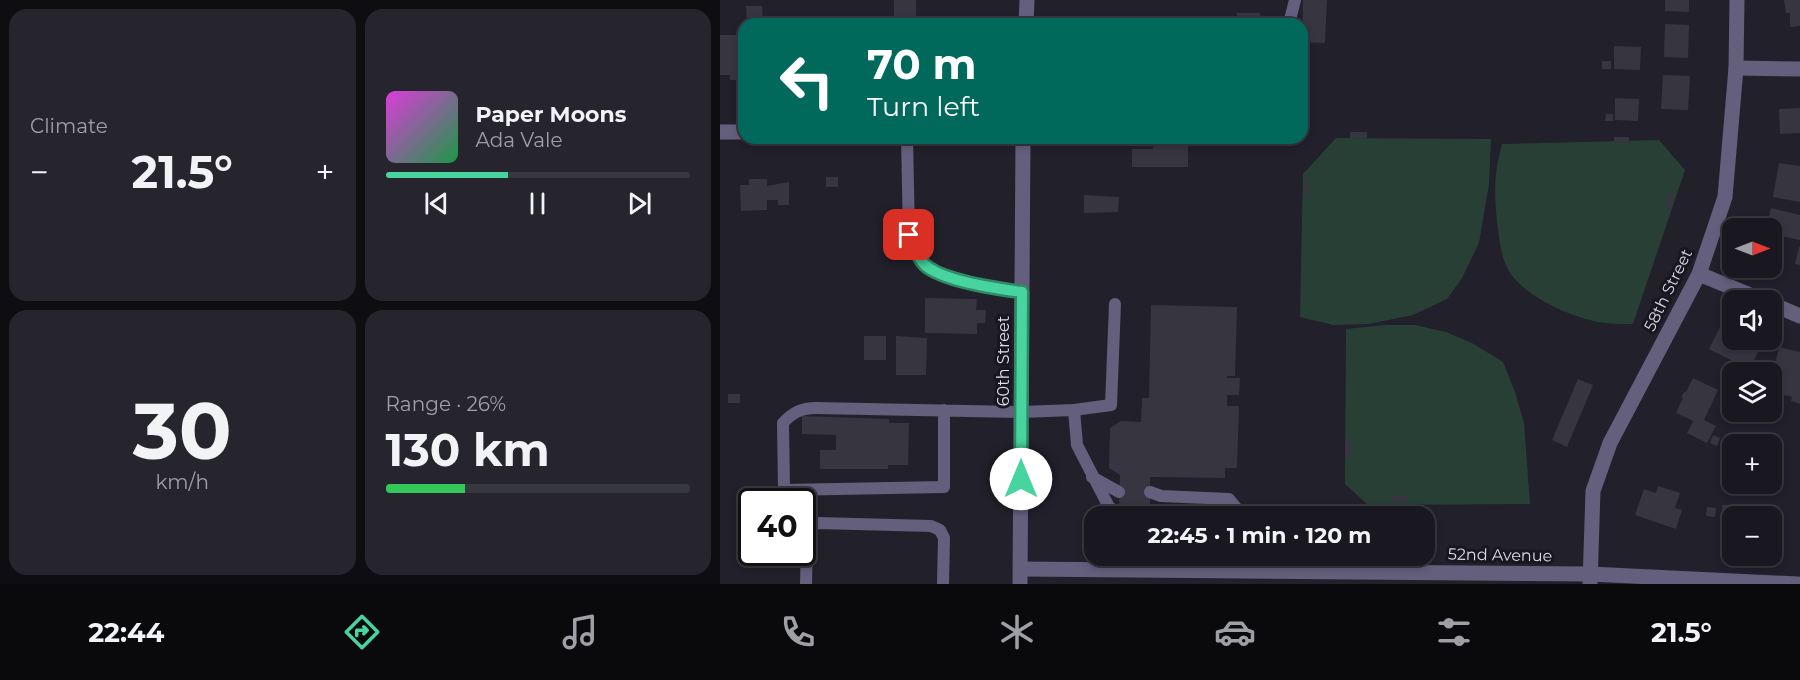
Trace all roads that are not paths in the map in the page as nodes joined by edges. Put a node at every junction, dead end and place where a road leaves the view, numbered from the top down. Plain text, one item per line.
1 (1027, 0) edge
2 (1295, 0) edge
3 (1737, 0) edge
4 (1026, 18) edge
5 (1290, 18) edge
6 (1736, 68) junction
7 (1800, 69) edge
8 (720, 132) edge
9 (738, 132) edge
10 (907, 144) edge
11 (1023, 144) edge
12 (1699, 274) junction
13 (1738, 290) edge
14 (1022, 292) junction
15 (1115, 304) dead end
16 (1782, 308) edge
17 (1800, 316) edge
18 (944, 410) junction
19 (1074, 410) junction
20 (1021, 412) junction
21 (1091, 476) junction
22 (1119, 492) dead end
23 (1108, 506) edge
24 (1158, 506) edge
25 (1235, 506) edge
26 (1124, 566) edge
27 (1189, 566) edge
28 (1246, 566) edge
29 (1246, 571) junction
30 (1020, 576) edge
31 (1590, 579) edge
32 (806, 584) edge
33 (942, 584) edge
34 (1798, 584) edge

1 - 4 street
2 - 5 lane
3 - 6 street, 58th Street
6 - 7 street
6 - 12 street, 58th Street
8 - 9 street
10 - 14 lane
11 - 14 street, 60th Street
12 - 13 street
12 - 31 street, 58th Street
14 - 20 street, 60th Street
15 - 19 lane
16 - 17 street
18 - 18 lane
18 - 20 lane
19 - 20 lane
19 - 21 lane
20 - 30 street, 60th Street
21 - 22 lane
21 - 23 lane
24 - 25 lane
26 - 30 street, 52nd Avenue
27 - 29 street, 52nd Avenue
28 - 29 lane
29 - 31 street, 52nd Avenue
31 - 34 street, 52nd Avenue
32 - 33 lane

